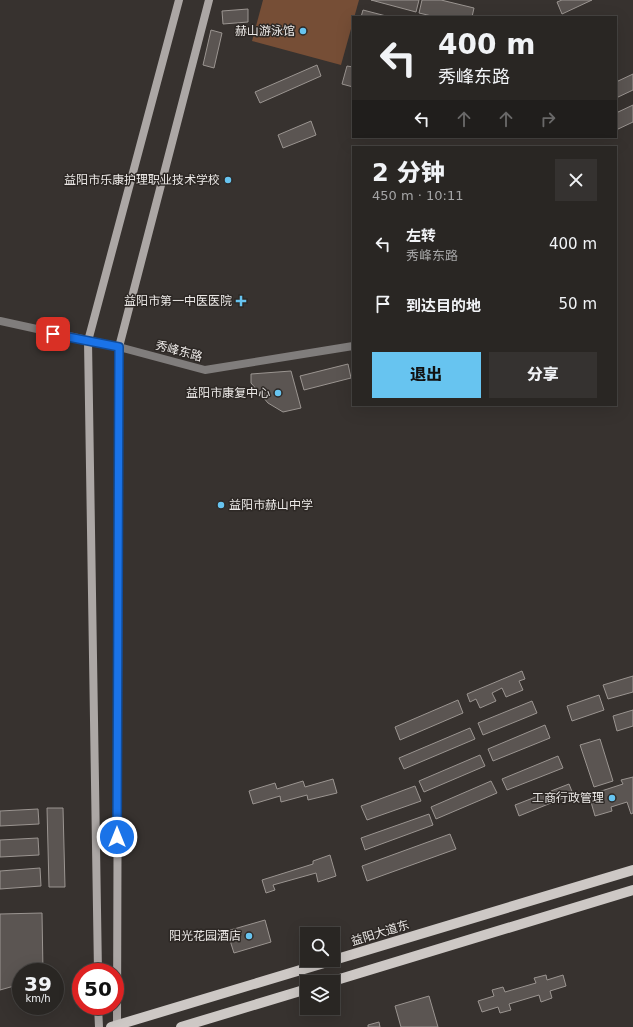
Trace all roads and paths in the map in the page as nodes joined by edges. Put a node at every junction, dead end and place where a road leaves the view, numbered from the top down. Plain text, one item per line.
1 (179, 0) edge
2 (209, 0) edge
3 (0, 321) edge
4 (88, 340) junction
5 (352, 346) edge
6 (119, 347) junction
7 (633, 870) edge
8 (633, 890) edge
9 (98, 963) edge
10 (340, 979) edge
11 (300, 991) edge
12 (98, 1015) edge
13 (115, 1026) edge
14 (99, 1027) edge
15 (181, 1027) edge

1 - 4 main road
2 - 6 main road
3 - 4 street, 秀峰东路
4 - 6 street, 秀峰东路
4 - 9 main road
5 - 6 street, 秀峰东路
6 - 13 main road
7 - 13 main road, 益阳大道东
8 - 10 main road
11 - 15 main road
12 - 14 main road

